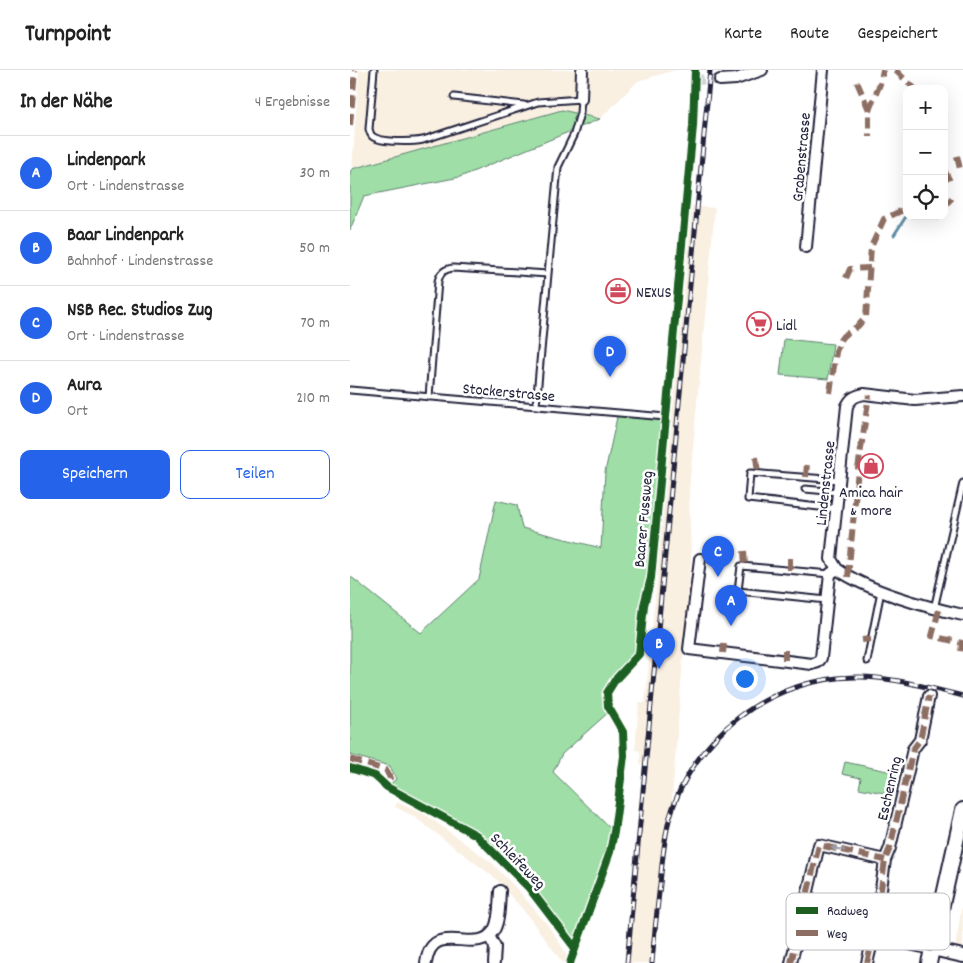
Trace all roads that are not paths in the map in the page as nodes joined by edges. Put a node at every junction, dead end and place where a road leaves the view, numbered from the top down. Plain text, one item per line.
1 (374, 70) edge
2 (582, 70) edge
3 (762, 70) edge
4 (822, 70) edge
5 (720, 80) tunnel mouth
6 (454, 98) dead end
7 (581, 99) junction
8 (527, 106) junction
9 (806, 247) dead end
10 (548, 274) junction
11 (350, 390) edge
12 (963, 396) edge
13 (429, 397) junction
14 (536, 406) junction
15 (666, 417) dead end
16 (840, 480) junction
17 (963, 483) edge
18 (805, 489) dead end
19 (838, 492) junction
20 (837, 509) junction
21 (700, 558) dead end
22 (834, 572) junction
23 (881, 590) junction
24 (827, 600) junction
25 (934, 609) junction
26 (963, 615) edge
27 (866, 661) dead end
28 (929, 696) dead end
29 (963, 810) edge
30 (885, 860) junction
31 (500, 891) dead end
32 (808, 893) edge
33 (882, 893) edge
34 (945, 893) edge
35 (489, 936) junction
36 (794, 950) edge
37 (872, 950) edge
38 (920, 950) tunnel mouth
39 (931, 956) edge
40 (963, 956) edge
41 (426, 963) edge
42 (494, 963) edge
43 (791, 963) edge
44 (867, 963) edge

1 - 8 lane
2 - 7 street
3 - 5 street
4 - 9 street, Grabenstrasse
6 - 8 lane
7 - 8 lane
7 - 10 lane
10 - 13 lane
10 - 14 lane
11 - 13 lane, Stockerstrasse
12 - 16 street, Lindenstrasse
13 - 14 lane, Stockerstrasse
14 - 15 lane, Stockerstrasse
16 - 19 street, Lindenstrasse
16 - 20 lane
17 - 25 lane
18 - 19 lane
19 - 20 street, Lindenstrasse
20 - 22 street, Lindenstrasse
21 - 24 street, Lindenstrasse
22 - 23 street
22 - 24 street, Lindenstrasse
22 - 24 lane
23 - 25 street
23 - 27 lane
25 - 26 street
28 - 30 street, Eschenring
29 - 34 main road
30 -> 32 street
30 - 33 street, Eschenring
31 - 35 street
35 - 41 street
35 - 42 street
36 -> 43 street
37 - 44 street, Eschenring
38 - 39 street
39 - 40 street

